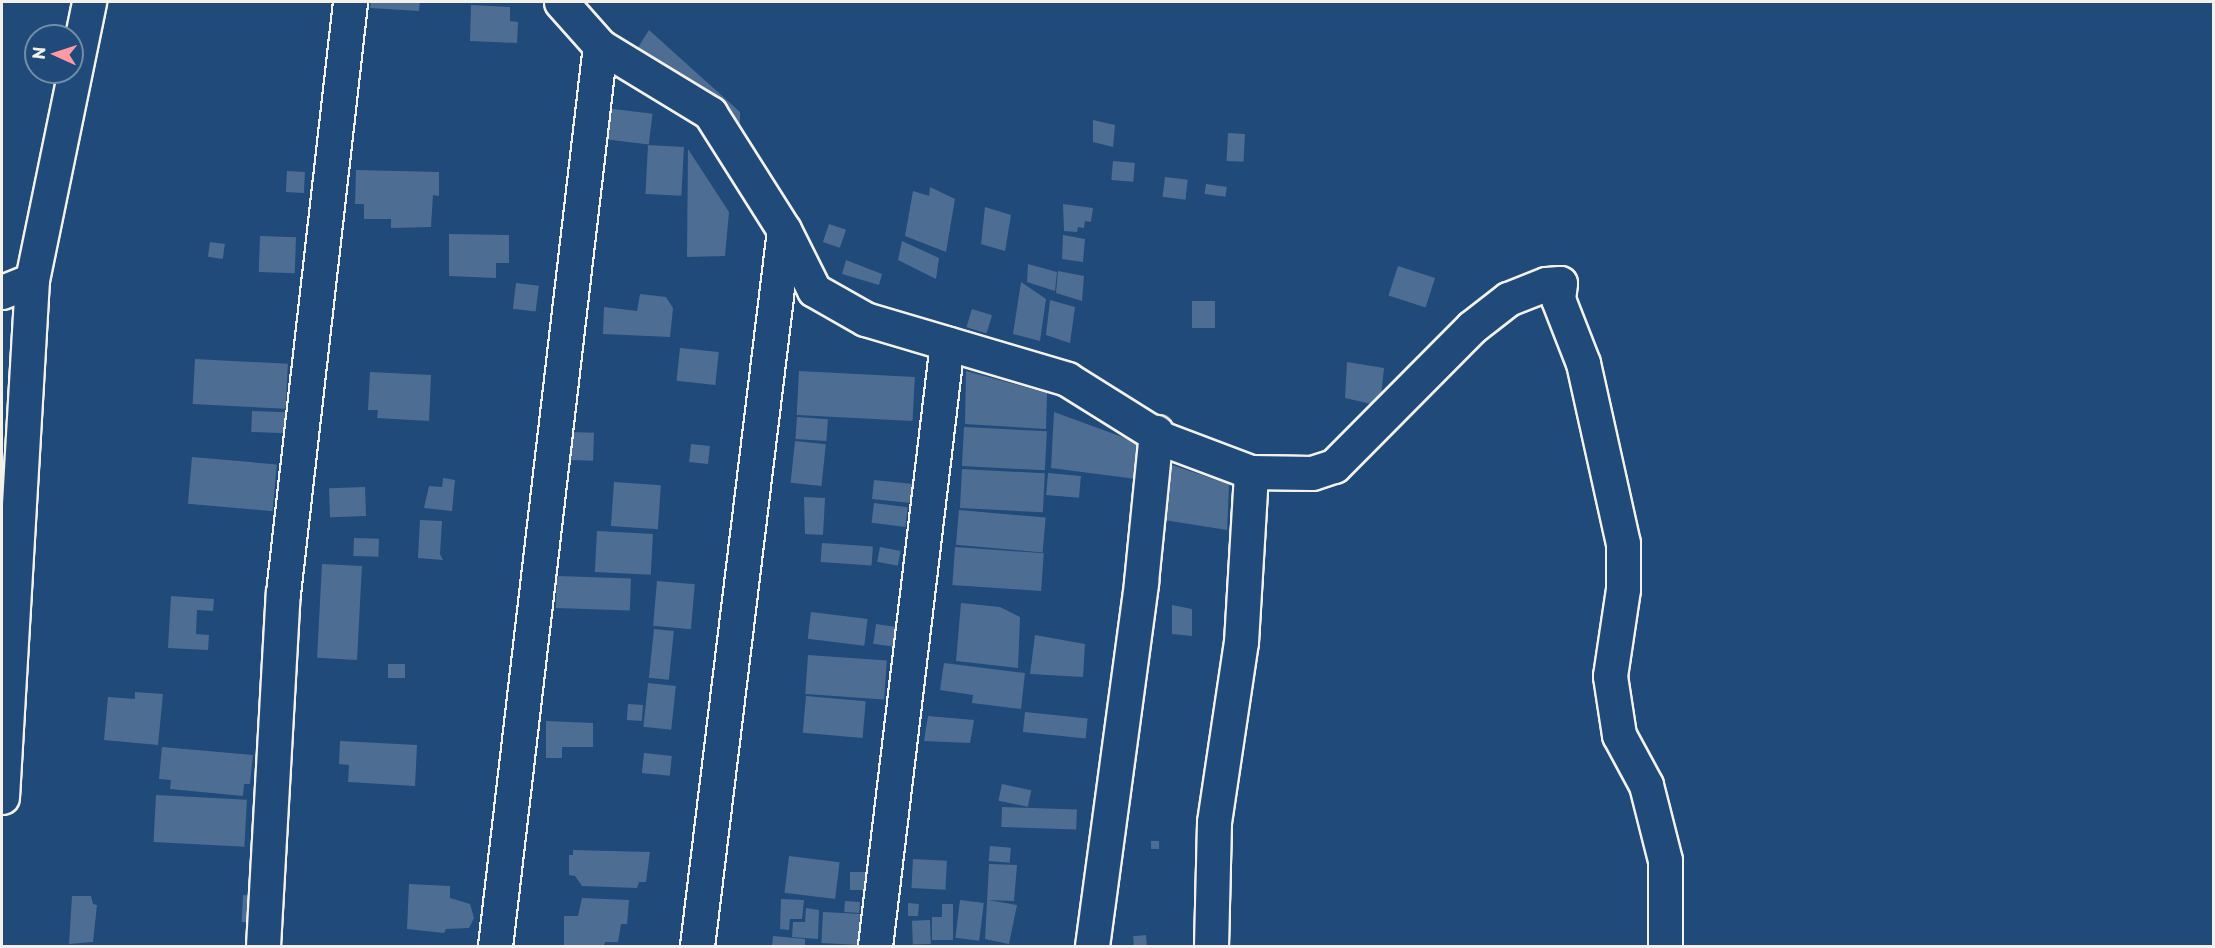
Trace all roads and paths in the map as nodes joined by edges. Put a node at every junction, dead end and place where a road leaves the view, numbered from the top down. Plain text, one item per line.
1 (89, 2) edge
2 (350, 2) edge
3 (561, 2) edge
4 (600, 46) junction
5 (784, 230) junction
6 (32, 280) junction
7 (2, 292) edge
8 (947, 343) junction
9 (1156, 432) junction
10 (1251, 472) junction
11 (2, 797) edge
12 (264, 946) edge
13 (495, 946) edge
14 (697, 946) edge
15 (875, 946) edge
16 (1092, 946) edge
17 (1211, 946) edge
18 (1665, 946) edge

1 - 6 street
2 - 12 street
3 - 4 street
4 - 5 street
4 - 13 street
5 - 8 street
5 - 14 street
6 - 7 street
6 - 11 street
8 - 9 street
8 - 15 street
9 - 10 street
9 - 16 street
10 - 17 street
10 - 18 street

